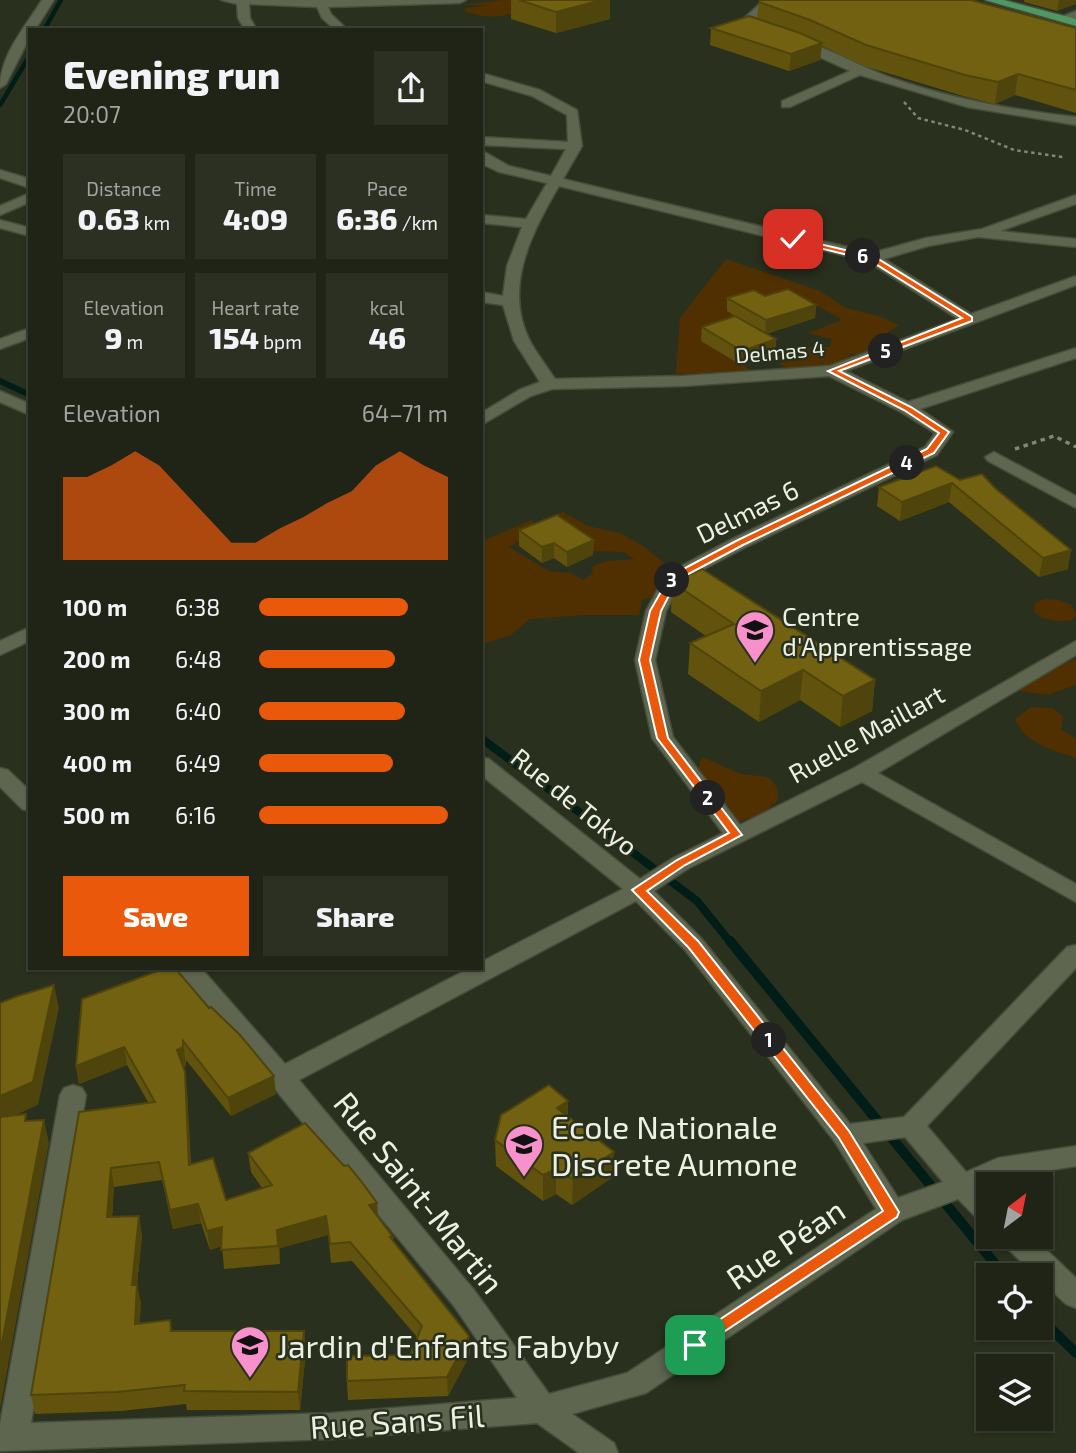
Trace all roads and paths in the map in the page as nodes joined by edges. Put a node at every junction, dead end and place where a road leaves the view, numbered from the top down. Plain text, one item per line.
1 (48, 0) edge
2 (227, 0) edge
3 (460, 0) edge
4 (771, 0) edge
5 (991, 0) edge
6 (243, 3) junction
7 (321, 4) junction
8 (1076, 14) edge
9 (1062, 19) junction
10 (1076, 23) edge
11 (35, 28) edge
12 (250, 28) edge
13 (340, 28) edge
14 (26, 46) edge
15 (859, 71) junction
16 (483, 78) edge
17 (0, 84) edge
18 (898, 85) junction
19 (786, 104) dead end
20 (1076, 121) edge
21 (483, 141) edge
22 (575, 146) junction
23 (483, 156) edge
24 (1063, 157) dead end
25 (0, 174) edge
26 (555, 181) junction
27 (28, 183) edge
28 (28, 198) edge
29 (1076, 199) edge
30 (0, 211) edge
31 (483, 219) edge
32 (0, 224) edge
33 (530, 224) junction
34 (28, 231) edge
35 (978, 233) junction
36 (1076, 243) edge
37 (872, 258) junction
38 (1076, 280) edge
39 (483, 297) edge
40 (510, 302) junction
41 (969, 319) junction
42 (0, 330) edge
43 (23, 335) edge
44 (0, 344) edge
45 (1073, 356) edge
46 (832, 371) junction
47 (550, 384) junction
48 (0, 396) edge
49 (908, 408) junction
50 (28, 409) edge
51 (483, 418) edge
52 (1076, 447) edge
53 (993, 457) joint
54 (1076, 503) edge
55 (28, 634) edge
56 (1076, 647) edge
57 (0, 649) edge
58 (483, 766) edge
59 (862, 773) junction
60 (14, 779) edge
61 (28, 801) edge
62 (736, 835) junction
63 (639, 890) junction
64 (1076, 894) edge
65 (1076, 953) edge
66 (189, 970) edge
67 (282, 1077) junction
68 (73, 1095) dead end
69 (911, 1126) junction
70 (844, 1135) junction
71 (1076, 1156) edge
72 (962, 1186) junction
73 (976, 1199) edge
74 (892, 1212) junction
75 (1028, 1250) edge
76 (1076, 1296) edge
77 (542, 1409) junction
78 (7, 1438) edge
79 (603, 1453) edge

1 - 11 street
2 - 6 street
3 - 7 street
4 - 15 street
5 - 9 main road
6 - 7 street
6 - 12 street
7 - 13 street
8 - 9 street
9 - 10 main road
14 - 17 street
15 - 18 street
15 - 19 street
16 - 22 street
18 - 20 street
18 - 24 path
21 - 22 street
22 - 26 street
23 - 26 street
25 - 27 street
26 - 33 street
26 - 37 street
28 - 30 street
29 - 35 street
31 - 33 street
32 - 34 street
33 - 40 street
35 - 36 street
35 - 37 street
37 - 41 street
38 - 41 street, Delmas 4
39 - 40 street
40 - 47 street
41 - 46 street, Delmas 4
42 - 43 street
43 - 44 street
45 - 49 street
46 - 47 street, Delmas 4
46 - 49 street, Delmas 6
47 - 51 street, Delmas 4
48 - 50 street
49 - 62 street, Delmas 6
52 - 53 path
53 - 54 street
55 - 57 street
56 - 59 street, Ruelle Maillart
58 - 63 street, Rue de Tokyo
59 - 62 street, Ruelle Maillart
59 - 64 street
60 - 61 street
62 - 63 street, Ruelle Maillart
63 - 67 street
63 - 70 street, Rue de Tokyo
65 - 69 street
66 - 67 street, Rue Saint-Martin
67 - 77 street, Rue Saint-Martin
68 - 78 street
69 - 70 street
69 - 72 street
70 - 74 street, Rue de Tokyo
71 - 72 street, Rue Péan
72 - 73 street
72 - 74 street, Rue Péan
74 - 77 street, Rue Péan
75 - 76 street
77 - 78 street, Rue Sans Fil
77 - 79 street, Rue Saint-Martin

